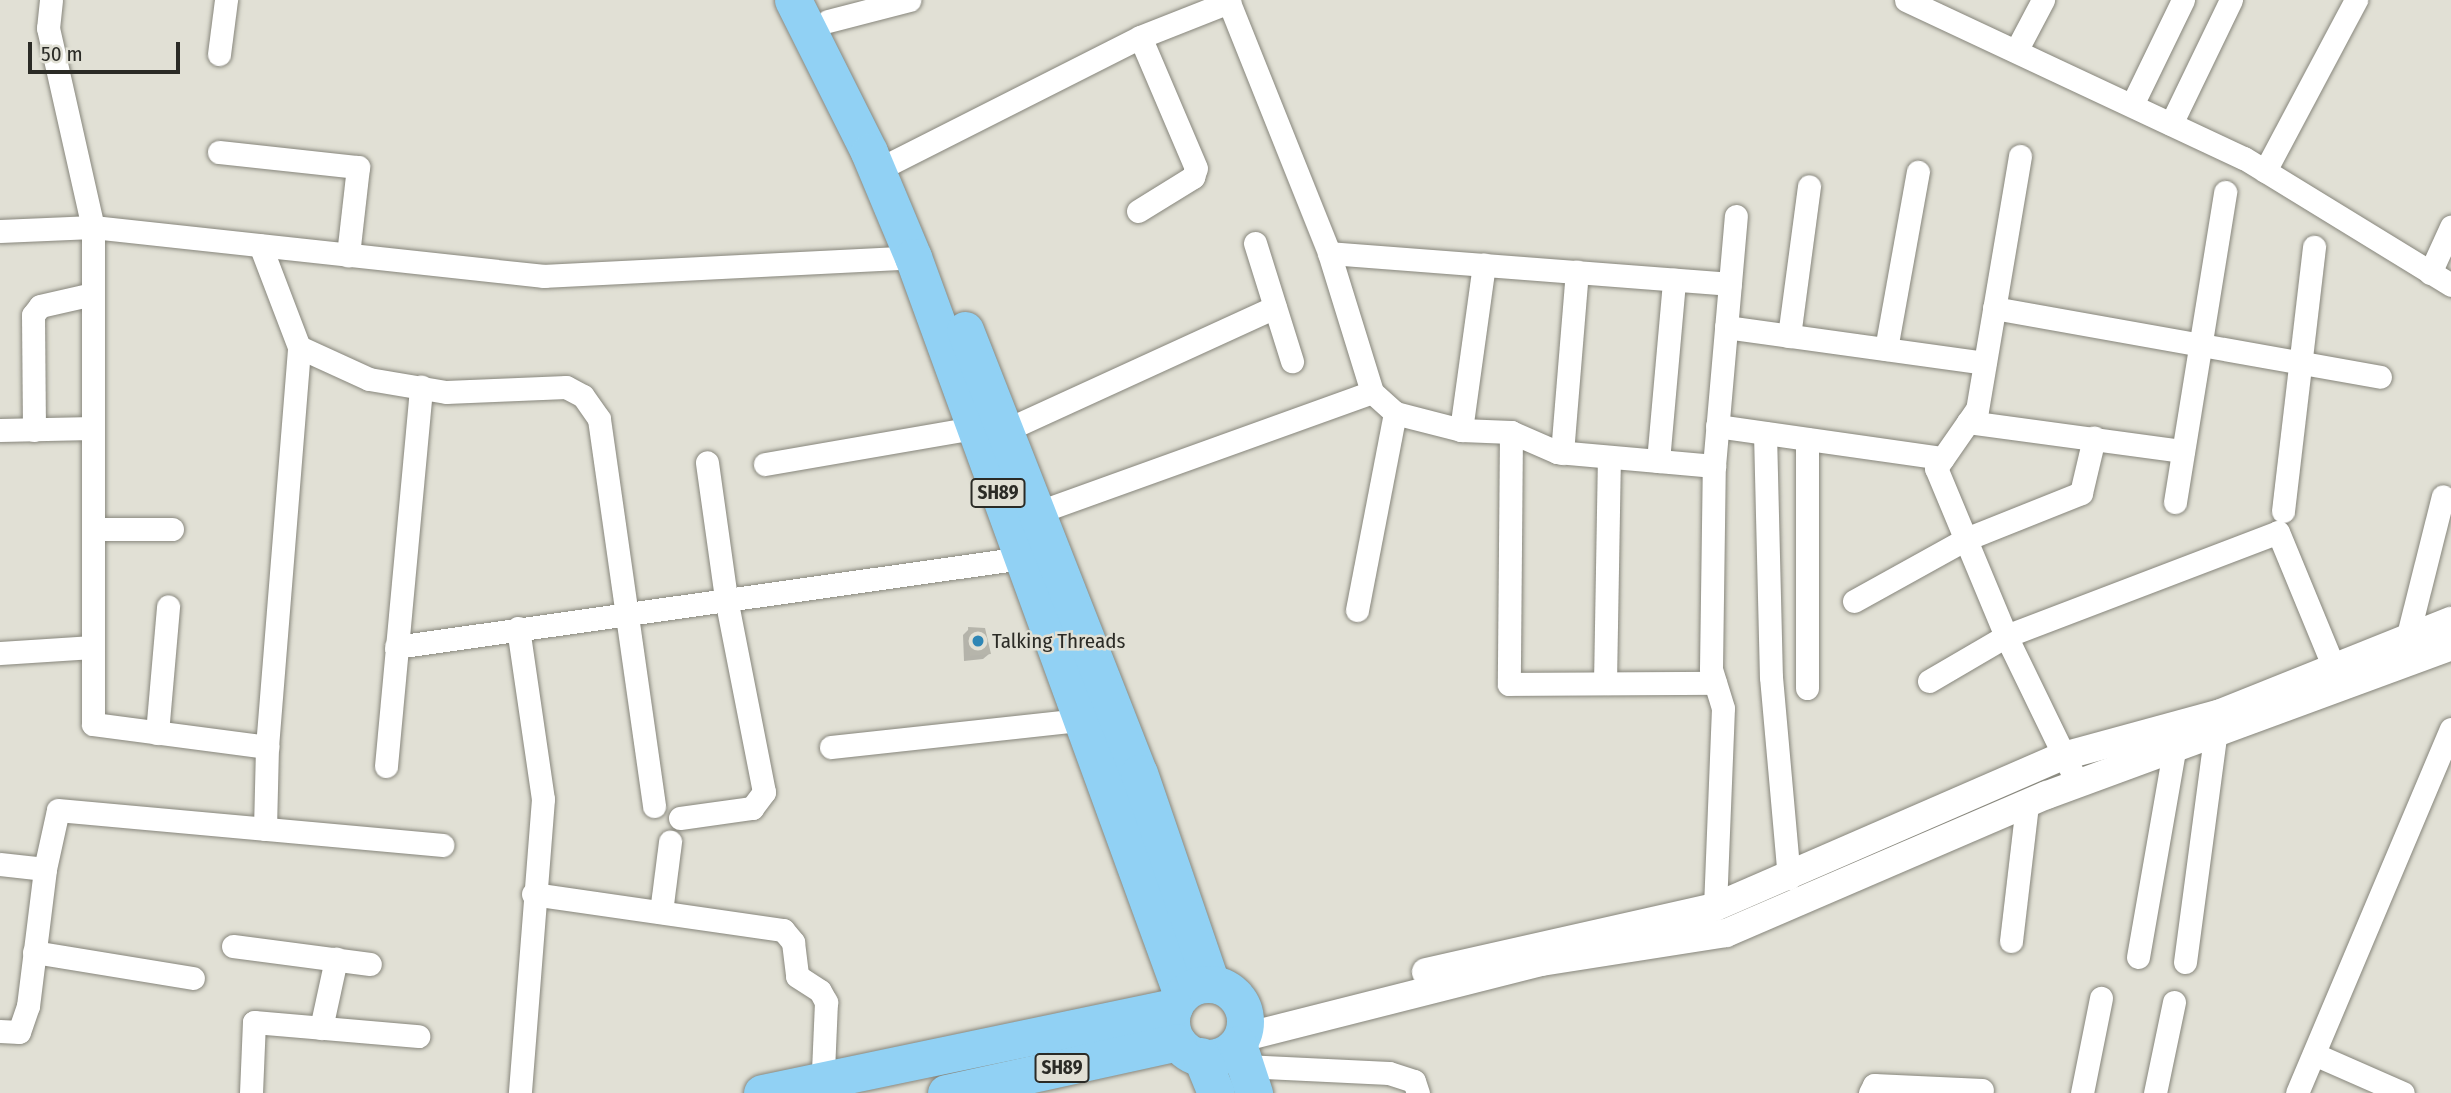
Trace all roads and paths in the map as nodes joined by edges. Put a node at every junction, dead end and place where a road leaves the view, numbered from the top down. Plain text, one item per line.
1 (51, 0) edge
2 (226, 0) edge
3 (793, 0) edge
4 (909, 0) edge
5 (1906, 0) edge
6 (2043, 0) edge
7 (2183, 0) edge
8 (2231, 0) edge
9 (2356, 0) edge
10 (1228, 1) edge
11 (1932, 5) edge
12 (823, 10) edge
13 (1140, 37) junction
14 (2017, 51) junction
15 (219, 54) dead end
16 (2132, 105) junction
17 (2171, 124) junction
18 (219, 152) dead end
19 (2020, 156) dead end
20 (893, 162) junction
21 (2265, 171) junction
22 (1918, 172) dead end
23 (1809, 186) dead end
24 (2225, 192) dead end
25 (1138, 211) dead end
26 (1736, 216) dead end
27 (93, 227) junction
28 (2451, 227) edge
29 (0, 231) edge
30 (1255, 243) dead end
31 (260, 245) junction
32 (2314, 247) dead end
33 (1329, 253) junction
34 (348, 255) junction
35 (913, 257) junction
36 (1484, 265) junction
37 (1577, 272) junction
38 (2430, 273) junction
39 (1674, 280) junction
40 (1730, 284) junction
41 (2451, 285) edge
42 (93, 294) junction
43 (1275, 307) junction
44 (1994, 308) junction
45 (1726, 327) junction
46 (1789, 336) junction
47 (2202, 345) junction
48 (299, 347) junction
49 (1886, 349) junction
50 (1292, 361) dead end
51 (1985, 363) junction
52 (2300, 363) junction
53 (2380, 377) dead end
54 (421, 387) junction
55 (1372, 392) junction
56 (1395, 413) junction
57 (1968, 422) junction
58 (1717, 426) junction
59 (93, 429) junction
60 (989, 429) junction
61 (0, 430) edge
62 (34, 430) junction
63 (1461, 430) junction
64 (1511, 432) junction
65 (1765, 433) junction
66 (2095, 438) junction
67 (1807, 439) junction
68 (2183, 451) junction
69 (1563, 453) junction
70 (1609, 457) junction
71 (1943, 458) junction
72 (1658, 461) junction
73 (707, 462) dead end
74 (765, 464) dead end
75 (1714, 466) junction
76 (2443, 496) dead end
77 (2175, 502) dead end
78 (2283, 511) dead end
79 (1036, 513) junction
80 (93, 529) junction
81 (172, 529) dead end
82 (1966, 539) junction
83 (1022, 558) junction
84 (726, 598) junction
85 (1854, 601) dead end
86 (168, 606) dead end
87 (1357, 610) dead end
88 (630, 611) junction
89 (2451, 621) edge
90 (518, 628) junction
91 (2006, 636) junction
92 (2407, 639) junction
93 (2451, 646) edge
94 (93, 647) junction
95 (396, 647) junction
96 (0, 653) edge
97 (2334, 668) junction
98 (1929, 681) dead end
99 (1605, 683) junction
100 (1715, 683) junction
101 (1807, 688) dead end
102 (1081, 720) junction
103 (2451, 729) edge
104 (157, 733) junction
105 (2215, 736) junction
106 (267, 747) junction
107 (831, 747) dead end
108 (2174, 750) junction
109 (2063, 756) junction
110 (386, 766) dead end
111 (2078, 784) junction
112 (2027, 804) junction
113 (654, 806) dead end
114 (680, 818) dead end
115 (265, 829) junction
116 (670, 842) dead end
117 (442, 845) dead end
118 (0, 864) edge
119 (45, 869) junction
120 (1789, 878) junction
121 (533, 894) junction
122 (1715, 907) junction
123 (661, 912) junction
124 (2011, 941) dead end
125 (233, 946) dead end
126 (34, 953) junction
127 (2138, 957) dead end
128 (336, 959) junction
129 (2185, 961) dead end
130 (370, 964) dead end
131 (193, 978) dead end
132 (2102, 998) dead end
133 (2174, 1002) dead end
134 (1189, 1017) junction
135 (321, 1028) junction
136 (0, 1031) edge
137 (418, 1036) dead end
138 (1244, 1052) edge
139 (2314, 1054) junction
140 (823, 1085) edge
141 (1982, 1090) dead end
142 (251, 1093) edge
143 (520, 1093) edge
144 (762, 1093) edge
145 (946, 1093) edge
146 (1216, 1093) edge
147 (1418, 1093) edge
148 (1870, 1093) edge
149 (2082, 1093) edge
150 (2155, 1093) edge
151 (2297, 1093) edge
152 (2403, 1093) edge

1 - 27 street
2 - 15 street
3 - 35 main road, SH89
4 - 12 street
5 - 11 street
6 - 14 street
7 - 16 street
8 - 17 street
9 - 21 street
10 - 13 street
10 - 33 street
11 - 14 street
12 - 20 main road, SH89
13 - 20 street
13 - 25 street
14 - 16 street
16 - 17 street
17 - 21 street
18 - 34 street
19 - 44 street
20 - 60 main road, SH89
21 - 38 street
22 - 49 street
23 - 46 street
24 - 47 street
26 - 40 street
27 - 29 street
27 - 31 street
27 - 42 street
28 - 38 street
30 - 43 street
31 - 34 street
31 - 48 street
32 - 52 street
33 - 36 street
33 - 55 street
34 - 35 street
35 - 60 main road, SH89
36 - 37 street
36 - 63 street
37 - 39 street
37 - 69 street
38 - 41 street
39 - 40 street
39 - 72 street
40 - 45 street
42 - 59 street
42 - 62 street
43 - 50 street
43 - 60 street
44 - 47 street
44 - 51 street
45 - 46 street
45 - 58 street
46 - 49 street
47 - 52 street
47 - 68 street
48 - 54 street
48 - 106 street
49 - 51 street
51 - 57 street
52 - 53 street
52 - 78 street
54 - 88 street
54 - 95 street
55 - 56 street
55 - 79 street
56 - 63 street
56 - 87 street
57 - 66 street
57 - 71 street
58 - 65 street
58 - 75 street
59 - 62 street
59 - 80 street
60 - 74 street
60 - 79 main road, SH89
60 - 83 main road, SH89
61 - 62 street
63 - 64 street
64 - 69 street
64 - 99 street
65 - 67 street
65 - 120 street
66 - 68 street
66 - 82 street
67 - 71 street
67 - 101 street
68 - 77 street
69 - 70 street
70 - 72 street
70 - 99 street
71 - 82 street
72 - 75 street
73 - 84 street
75 - 100 street
76 - 92 street
79 - 134 main road, SH89
80 - 81 street
80 - 94 street
82 - 85 street
82 - 91 street
83 - 84 street
83 - 102 main road, SH89
84 - 88 street
84 - 114 street
86 - 104 street
88 - 90 street
88 - 113 street
89 - 92 street
90 - 95 street
90 - 121 street
91 - 97 street
91 - 98 street
91 - 109 street
92 - 97 street
93 - 105 street
94 - 96 street
94 - 104 street
95 - 110 street
97 - 109 street
99 - 100 street
100 - 122 street
102 - 107 street
102 - 134 main road, SH89
103 - 139 street
104 - 106 street
105 - 108 street
105 - 129 street
106 - 115 street
108 - 111 street
108 - 127 street
109 - 111 street
109 - 120 street
111 - 112 street
112 - 124 street
112 - 138 street
115 - 117 street
115 - 119 street
116 - 123 street
118 - 119 street
119 - 126 street
120 - 122 street
121 - 123 street
121 - 143 street
122 - 138 street
123 - 140 street
125 - 128 street
126 - 131 street
126 - 136 street
128 - 130 street
128 - 135 street
132 - 149 street
133 - 150 street
134 - 138 main road
134 - 138 main road
134 - 140 main road, SH89
134 - 145 main road, SH89
134 - 146 main road
135 - 137 street
135 - 142 street
138 - 147 street
139 - 151 street
139 - 152 street
140 - 144 main road, SH89
141 - 148 street

